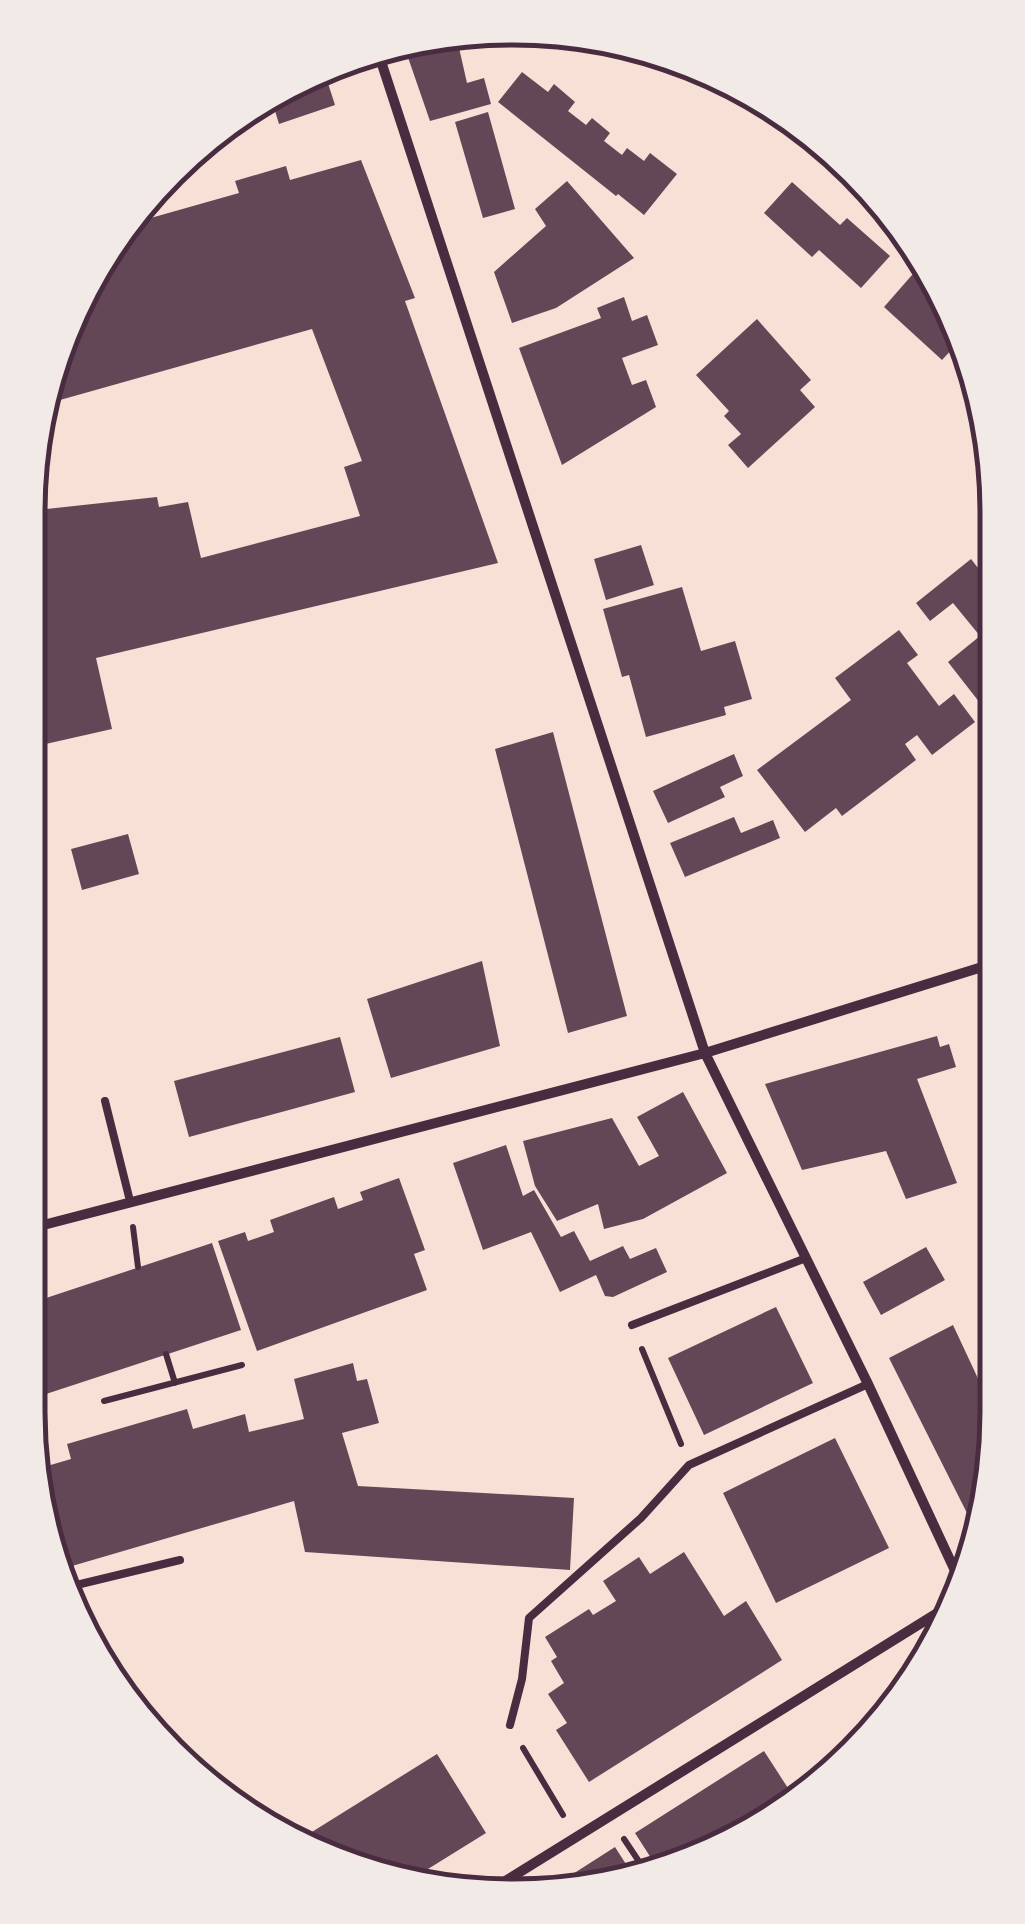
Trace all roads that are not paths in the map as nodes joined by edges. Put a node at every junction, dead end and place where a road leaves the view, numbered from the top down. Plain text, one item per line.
1 (381, 64) edge
2 (980, 968) edge
3 (705, 1053) junction
4 (106, 1101) dead end
5 (130, 1201) junction
6 (45, 1224) edge
7 (806, 1258) junction
8 (632, 1324) road end
9 (868, 1384) junction
10 (180, 1560) dead end
11 (953, 1566) edge
12 (79, 1584) edge
13 (932, 1617) edge
14 (510, 1725) road end
15 (509, 1879) edge

1 - 3 street
2 - 3 street
3 - 5 street
3 - 7 street
4 - 5 lane
5 - 6 street
7 - 8 lane
7 - 9 street
9 - 11 street
9 - 14 lane
10 - 12 lane
13 - 15 street

